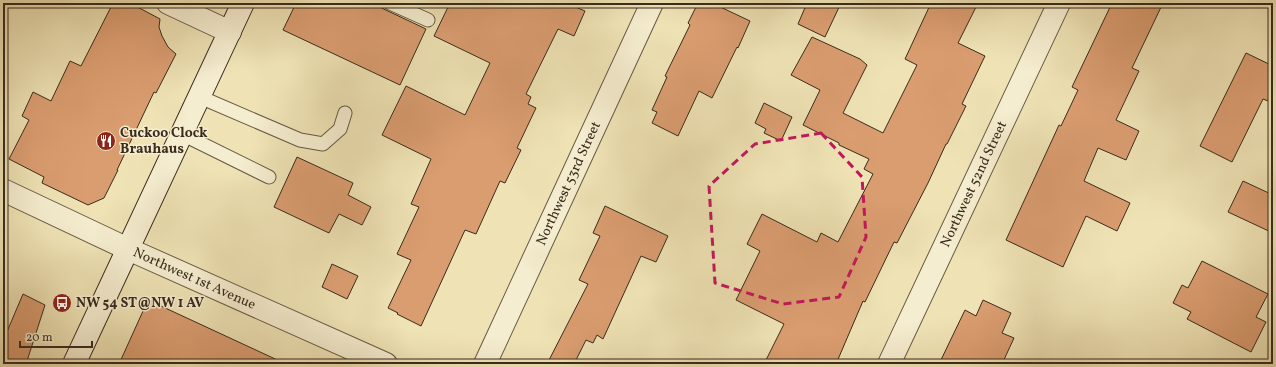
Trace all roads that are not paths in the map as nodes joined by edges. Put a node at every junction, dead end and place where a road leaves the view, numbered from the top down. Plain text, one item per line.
1 (168, 3) edge
2 (243, 3) edge
3 (390, 3) edge
4 (652, 3) edge
5 (1059, 3) edge
6 (428, 20) dead end
7 (230, 32) junction
8 (200, 97) junction
9 (345, 113) dead end
10 (182, 134) junction
11 (269, 176) dead end
12 (5, 196) edge
13 (128, 249) junction
14 (74, 364) edge
15 (386, 364) edge
16 (484, 364) edge
17 (889, 364) edge

1 - 7 street
2 - 7 street
3 - 6 lane
4 - 16 street, Northwest 53rd Street
5 - 17 street, Northwest 52nd Street
7 - 8 street
8 - 9 lane
8 - 10 street
10 - 11 lane
10 - 13 street
12 - 13 street, Northwest 1st Avenue
13 - 14 street
13 - 15 street, Northwest 1st Avenue

